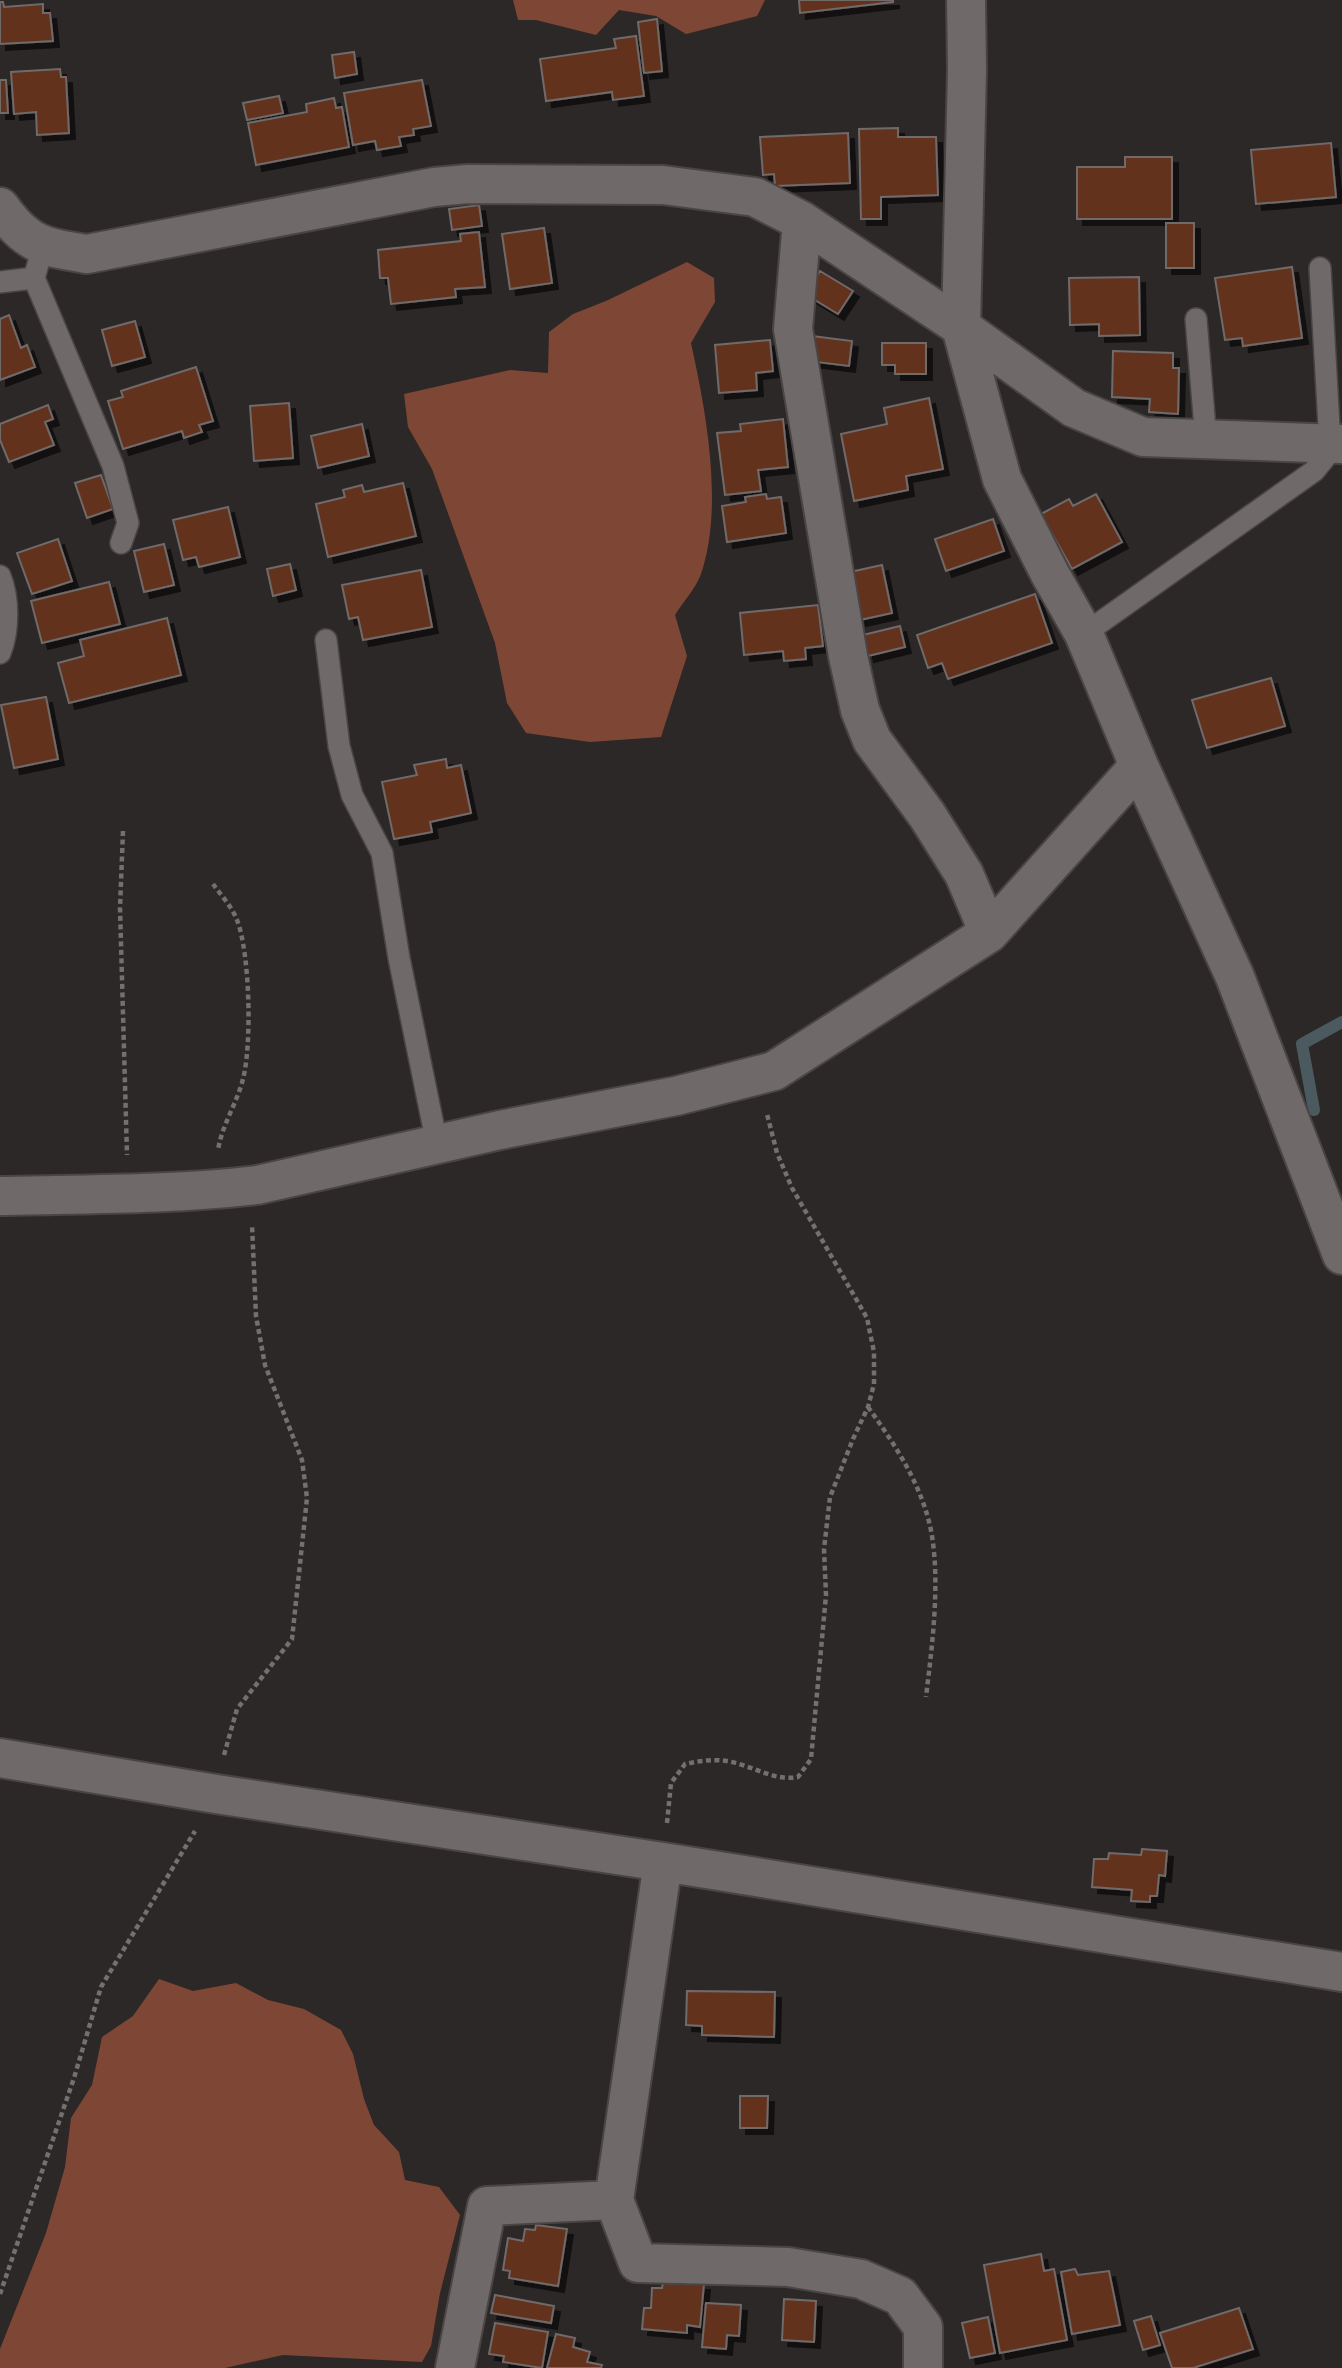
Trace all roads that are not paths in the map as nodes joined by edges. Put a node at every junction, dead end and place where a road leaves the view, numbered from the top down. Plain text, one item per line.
1 (966, 0) edge
2 (0, 207) edge
3 (802, 220) junction
4 (39, 262) junction
5 (1320, 268) dead end
6 (0, 282) edge
7 (1196, 319) dead end
8 (961, 327) junction
9 (1206, 440) junction
10 (1336, 444) edge
11 (121, 543) dead end
12 (0, 576) edge
13 (1084, 634) junction
14 (326, 640) dead end
15 (0, 653) edge
16 (1139, 766) junction
17 (989, 933) junction
18 (437, 1144) junction
19 (0, 1196) edge
20 (1342, 1255) edge
21 (0, 1758) edge
22 (663, 1862) junction
23 (1342, 1972) edge
24 (614, 2200) junction
25 (455, 2368) edge
26 (923, 2368) edge

1 - 8 street
2 - 4 street
3 - 4 street
3 - 8 street
3 - 17 street
4 - 6 lane
4 - 11 lane
5 - 10 lane
7 - 9 lane
8 - 9 street
8 - 13 street
9 - 10 street
10 - 13 lane
12 - 15 lane
13 - 16 street
14 - 18 lane
16 - 17 street
16 - 20 street
17 - 18 street
18 - 19 street
21 - 22 street
22 - 23 street
22 - 24 street
24 - 25 street
24 - 26 street

